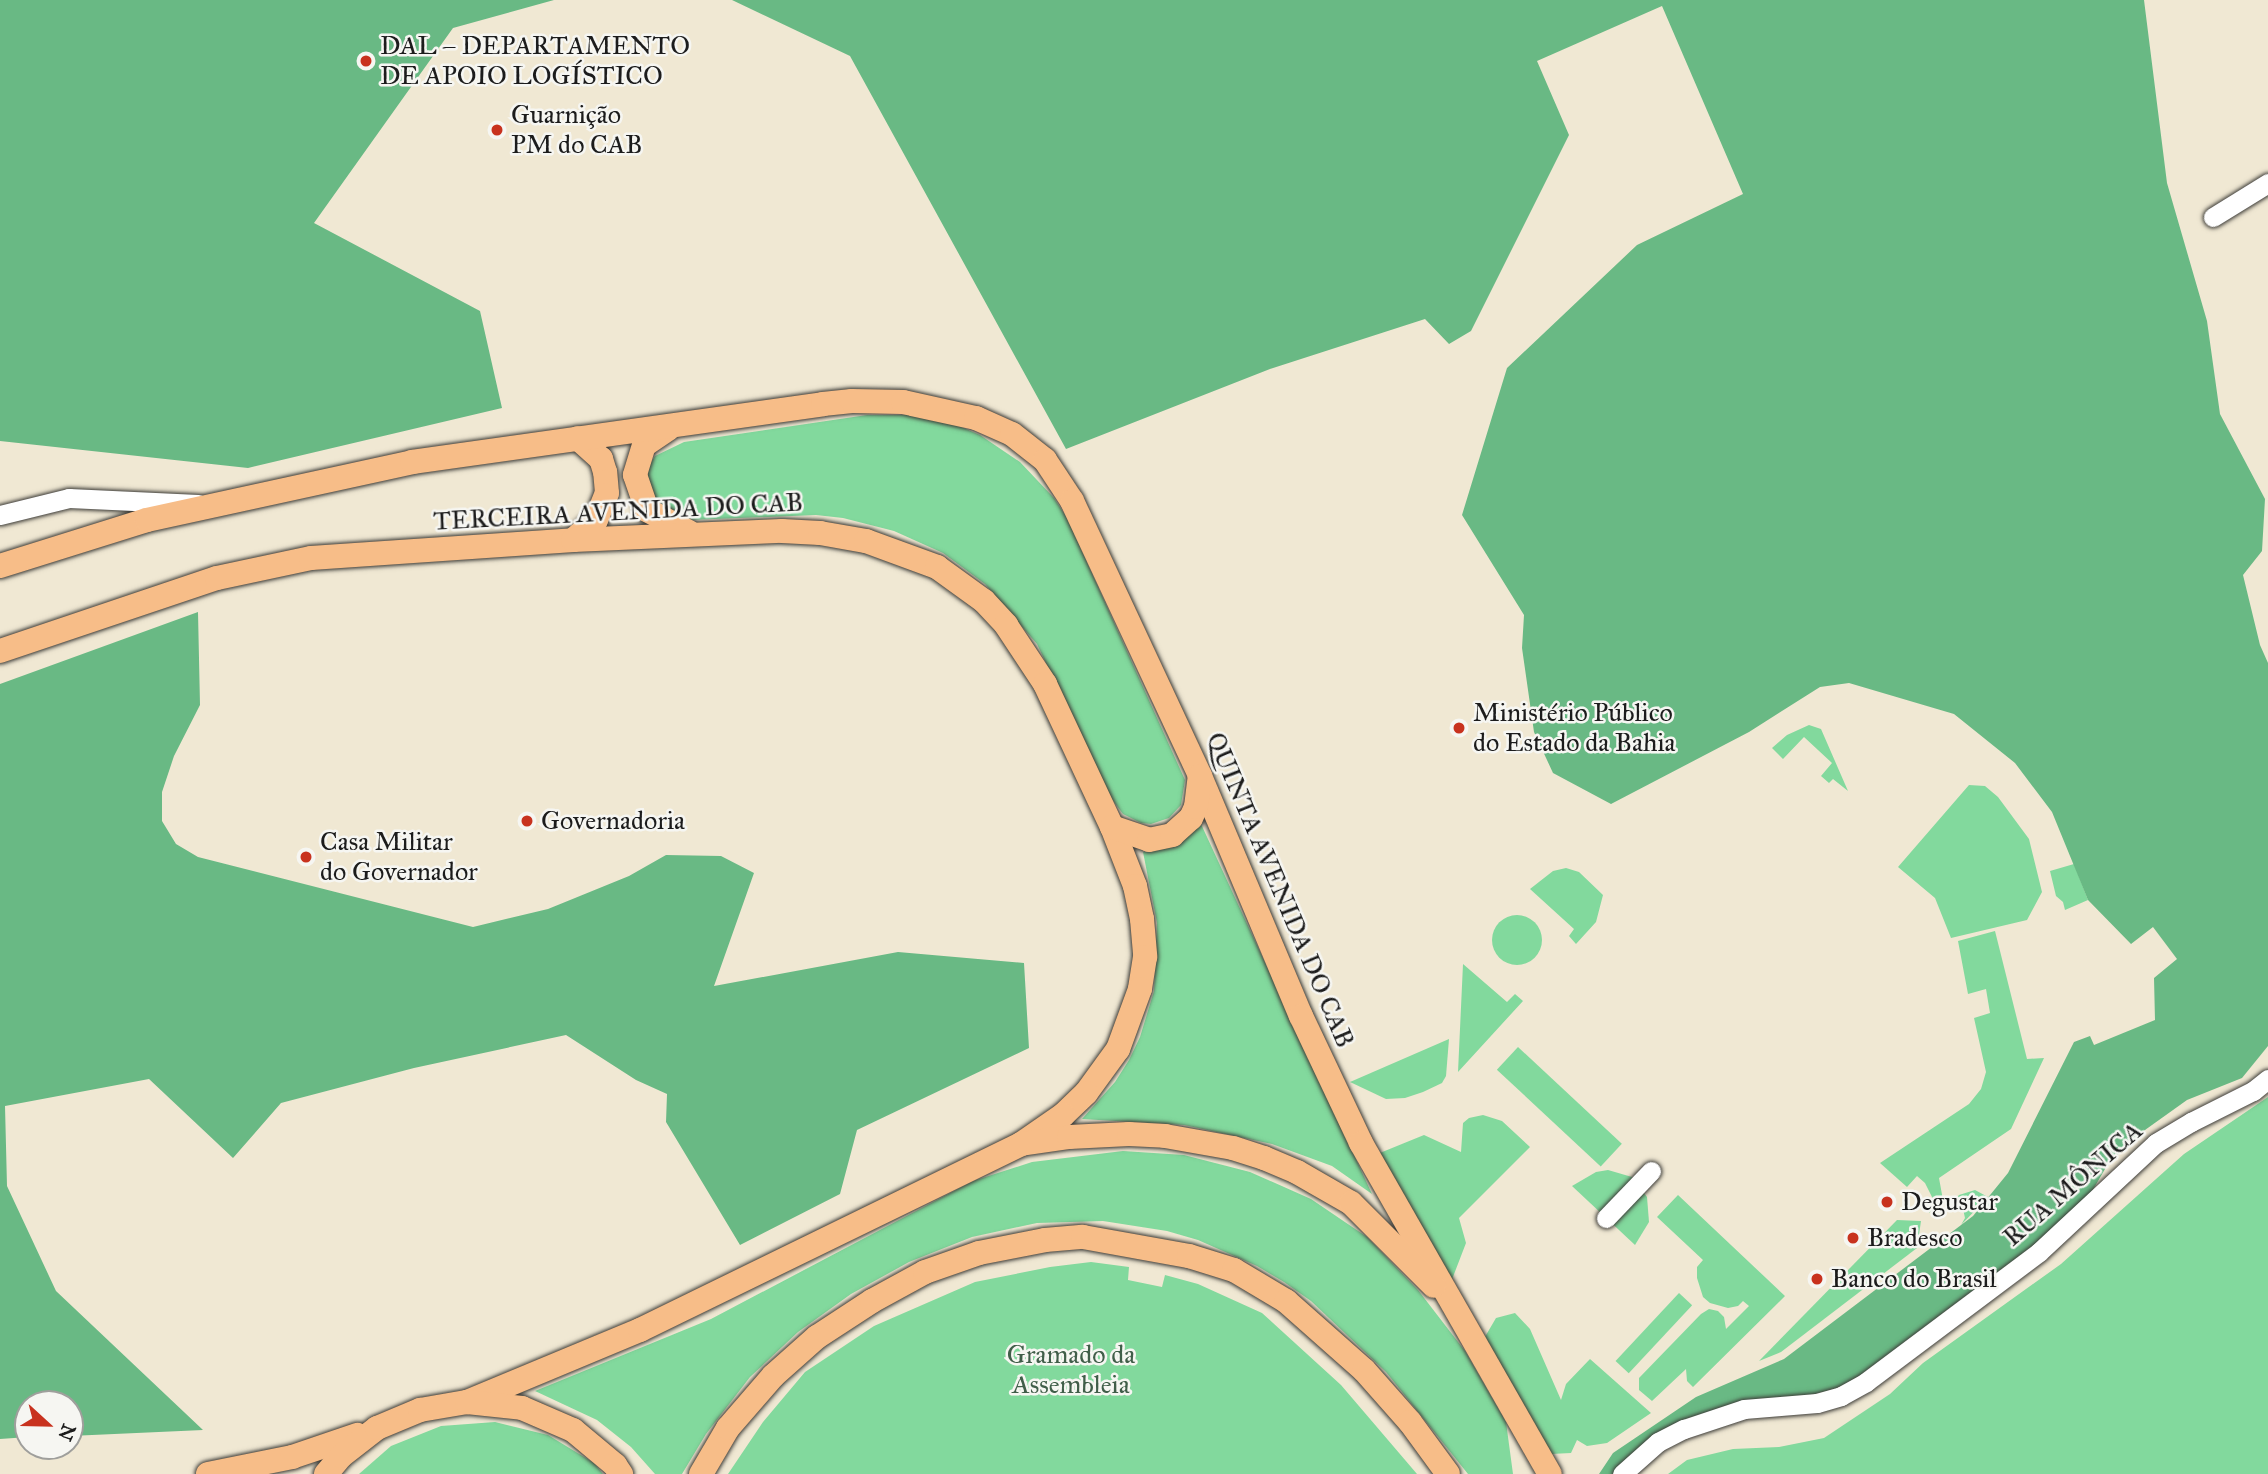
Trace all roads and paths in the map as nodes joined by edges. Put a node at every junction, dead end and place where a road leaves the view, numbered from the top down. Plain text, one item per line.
1 (2268, 183) edge
2 (2213, 217) dead end
3 (678, 424) junction
4 (578, 438) junction
5 (216, 505) junction
6 (2, 514) edge
7 (694, 534) junction
8 (573, 540) junction
9 (0, 566) edge
10 (0, 652) edge
11 (1200, 776) junction
12 (1112, 827) junction
13 (2268, 1079) edge
14 (1021, 1144) junction
15 (1651, 1171) dead end
16 (1606, 1218) dead end
17 (1466, 1323) junction
18 (467, 1402) junction
19 (377, 1428) junction
20 (208, 1474) edge
21 (326, 1474) edge
22 (621, 1474) edge
23 (701, 1474) edge
24 (1448, 1474) edge
25 (1550, 1474) edge
26 (1622, 1474) edge

1 - 2 street
3 - 4 main road
3 - 7 main road
3 - 11 main road, QUINTA AVENIDA DO CAB
4 - 5 main road
4 - 8 main road
5 - 6 street
5 - 9 main road
7 - 8 main road, TERCEIRA AVENIDA DO CAB
7 - 12 main road, TERCEIRA AVENIDA DO CAB
8 - 10 main road, TERCEIRA AVENIDA DO CAB
11 - 12 main road
11 - 17 main road, QUINTA AVENIDA DO CAB
12 - 14 main road, TERCEIRA AVENIDA DO CAB
13 - 26 street, RUA MÔNICA
14 - 17 main road
14 - 18 main road
15 - 16 street
17 - 25 main road, QUINTA AVENIDA DO CAB
18 - 19 main road
18 - 22 main road
19 - 20 main road
19 - 21 main road
23 - 24 main road

